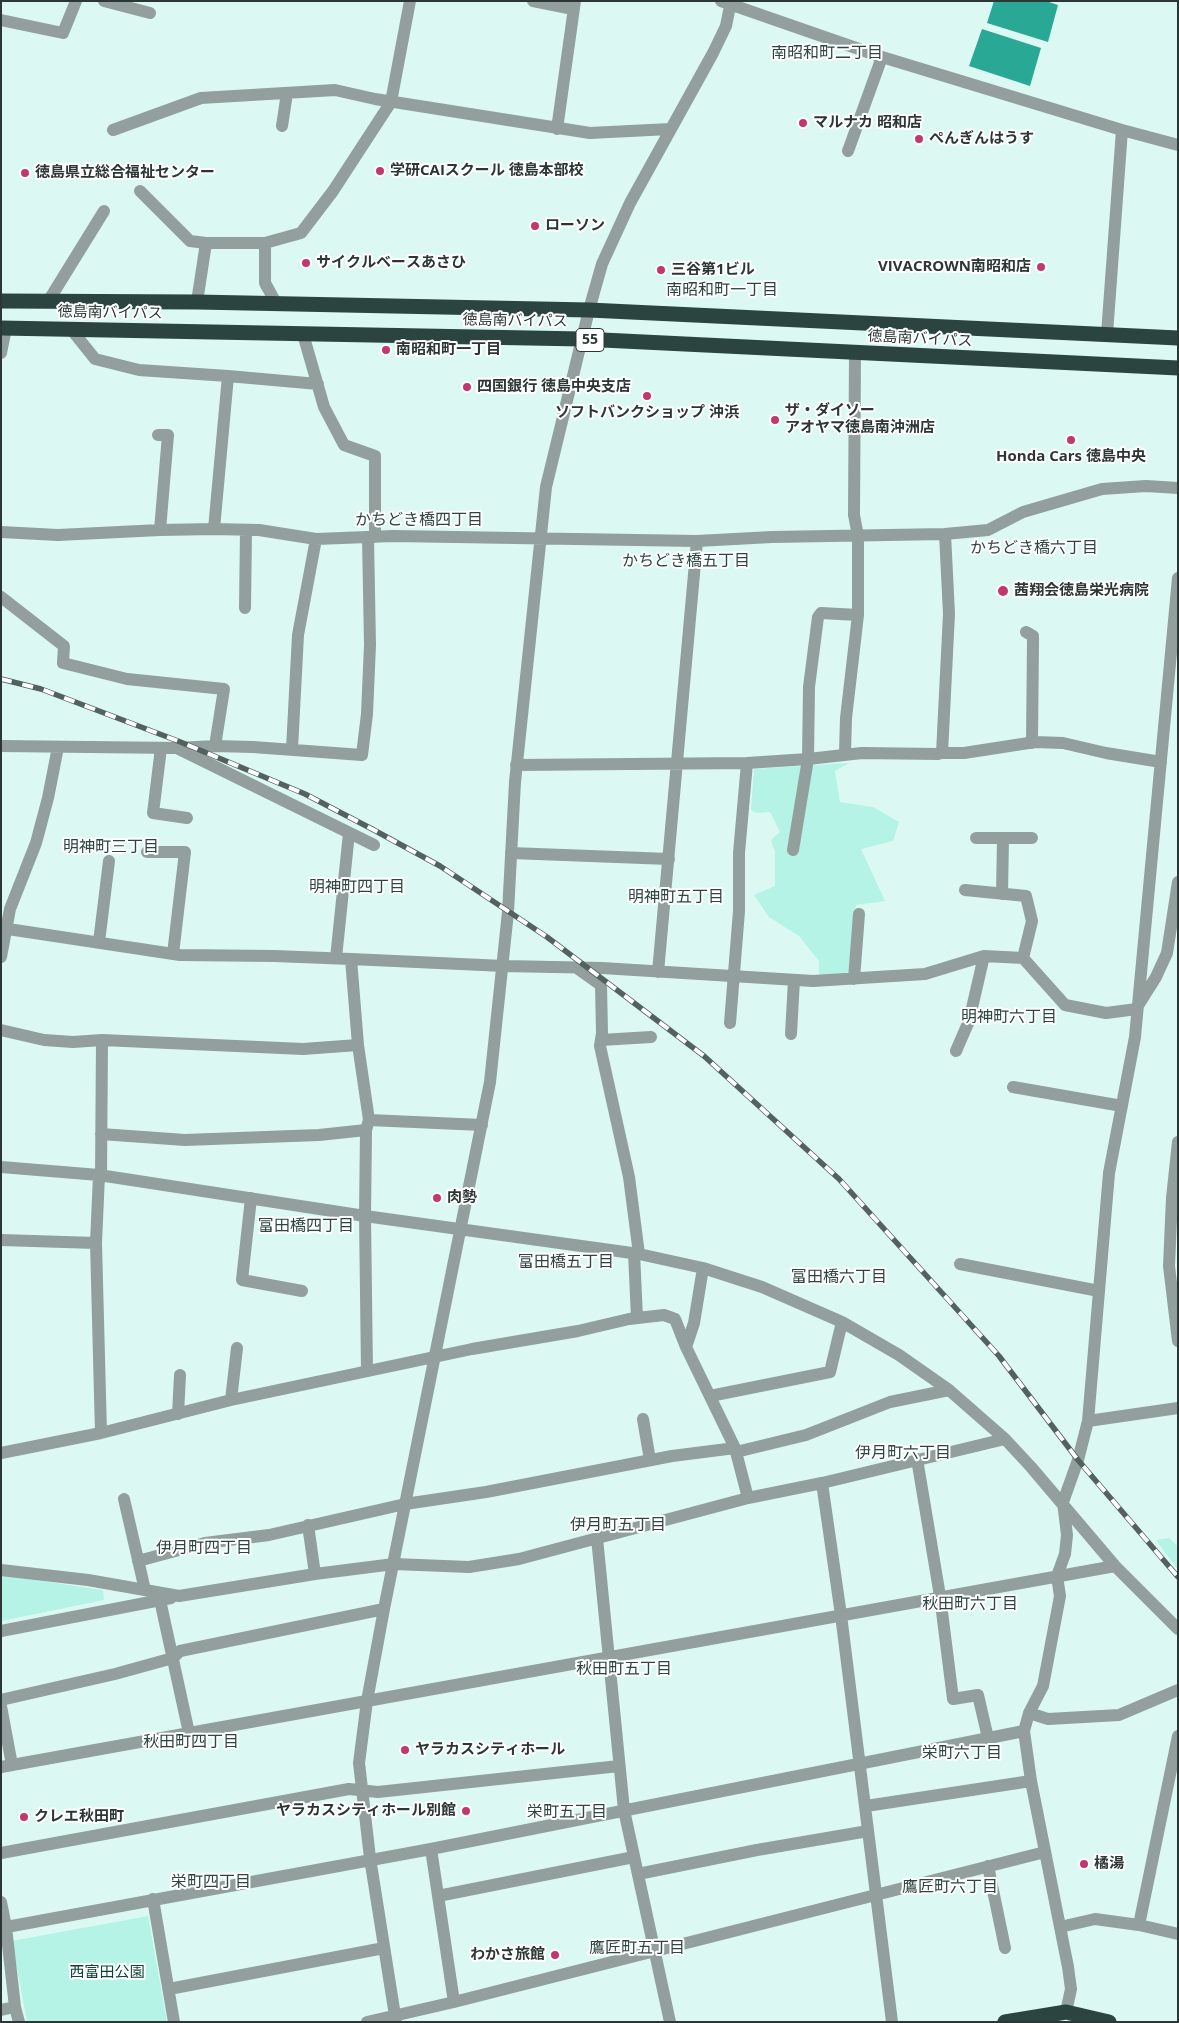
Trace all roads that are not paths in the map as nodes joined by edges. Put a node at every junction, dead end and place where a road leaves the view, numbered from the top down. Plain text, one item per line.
1 (76, 1) edge
2 (104, 1) edge
3 (410, 1) edge
4 (533, 1) edge
5 (727, 2) edge
6 (574, 5) edge
7 (150, 13) dead end
8 (1, 20) edge
9 (882, 57) junction
10 (287, 93) junction
11 (391, 102) junction
12 (282, 126) dead end
13 (670, 128) junction
14 (556, 129) junction
15 (113, 130) dead end
16 (1122, 130) junction
17 (1178, 145) edge
18 (848, 151) dead end
19 (140, 190) dead end
20 (104, 211) dead end
21 (206, 243) junction
22 (266, 243) junction
23 (49, 300) junction
24 (1, 301) edge
25 (197, 302) junction
26 (276, 303) junction
27 (589, 310) junction
28 (4, 328) edge
29 (71, 329) junction
30 (303, 334) junction
31 (1107, 334) junction
32 (1178, 338) edge
33 (582, 339) junction
34 (1, 353) edge
35 (855, 354) junction
36 (1178, 368) edge
37 (228, 376) junction
38 (318, 384) junction
39 (158, 435) dead end
40 (1178, 488) edge
41 (214, 529) junction
42 (160, 530) junction
43 (246, 530) junction
44 (1, 532) edge
45 (945, 534) junction
46 (858, 536) junction
47 (371, 538) junction
48 (541, 538) junction
49 (316, 539) junction
50 (697, 541) junction
51 (1178, 578) edge
52 (1, 597) edge
53 (244, 608) dead end
54 (858, 615) junction
55 (1026, 632) dead end
56 (1032, 743) junction
57 (1, 746) edge
58 (215, 746) junction
59 (58, 747) junction
60 (161, 748) junction
61 (177, 748) junction
62 (292, 749) junction
63 (942, 753) junction
64 (845, 754) junction
65 (808, 759) junction
66 (747, 762) junction
67 (1160, 762) junction
68 (676, 764) junction
69 (516, 765) junction
70 (187, 818) dead end
71 (349, 832) junction
72 (976, 838) dead end
73 (1032, 838) dead end
74 (1003, 839) junction
75 (374, 845) dead end
76 (793, 850) dead end
77 (147, 852) dead end
78 (511, 853) junction
79 (669, 859) junction
80 (109, 861) dead end
81 (1178, 882) edge
82 (965, 890) dead end
83 (1002, 894) junction
84 (859, 914) dead end
85 (8, 929) junction
86 (99, 942) junction
87 (1172, 952) edge
88 (173, 954) junction
89 (984, 956) junction
90 (1, 957) edge
91 (336, 958) junction
92 (1024, 958) junction
93 (352, 959) junction
94 (504, 966) junction
95 (577, 968) junction
96 (658, 972) junction
97 (735, 977) junction
98 (854, 979) junction
99 (794, 980) junction
100 (1138, 1007) junction
101 (730, 1023) dead end
102 (1, 1030) edge
103 (791, 1034) dead end
104 (651, 1037) dead end
105 (102, 1040) junction
106 (601, 1040) junction
107 (358, 1045) junction
108 (956, 1051) dead end
109 (1013, 1087) dead end
110 (1122, 1106) junction
111 (368, 1125) junction
112 (482, 1125) junction
113 (101, 1134) junction
114 (1178, 1142) edge
115 (1, 1167) edge
116 (100, 1176) junction
117 (251, 1198) junction
118 (365, 1216) junction
119 (462, 1229) junction
120 (1, 1240) edge
121 (96, 1243) junction
122 (637, 1254) junction
123 (960, 1264) dead end
124 (703, 1268) junction
125 (302, 1291) dead end
126 (1099, 1291) junction
127 (637, 1318) junction
128 (842, 1322) junction
129 (1178, 1341) edge
130 (686, 1347) junction
131 (237, 1348) dead end
132 (435, 1357) junction
133 (366, 1371) junction
134 (180, 1375) dead end
135 (949, 1390) junction
136 (710, 1396) junction
137 (231, 1400) junction
138 (1178, 1408) edge
139 (178, 1414) junction
140 (642, 1419) dead end
141 (1088, 1421) junction
142 (101, 1433) junction
143 (1005, 1439) junction
144 (736, 1450) junction
145 (1, 1453) edge
146 (917, 1459) junction
147 (650, 1460) junction
148 (822, 1483) junction
149 (748, 1498) junction
150 (124, 1499) dead end
151 (1063, 1502) junction
152 (405, 1504) junction
153 (308, 1525) junction
154 (597, 1538) junction
155 (138, 1561) junction
156 (394, 1564) junction
157 (1115, 1566) junction
158 (1, 1570) edge
159 (315, 1574) junction
160 (1056, 1576) junction
161 (145, 1590) junction
162 (179, 1596) junction
163 (940, 1596) junction
164 (160, 1600) junction
165 (384, 1609) junction
166 (842, 1615) junction
167 (1178, 1629) edge
168 (1, 1631) edge
169 (610, 1657) junction
170 (173, 1658) junction
171 (1178, 1690) edge
172 (1, 1700) edge
173 (367, 1701) junction
174 (1, 1706) edge
175 (1029, 1713) junction
176 (1024, 1731) junction
177 (189, 1733) junction
178 (1178, 1736) edge
179 (988, 1738) junction
180 (860, 1763) junction
181 (7, 1766) edge
182 (619, 1766) junction
183 (1030, 1782) junction
184 (362, 1790) junction
185 (866, 1806) junction
186 (624, 1810) junction
187 (868, 1831) junction
188 (431, 1849) junction
189 (1045, 1852) junction
190 (1, 1853) edge
191 (634, 1857) junction
192 (370, 1858) junction
193 (988, 1866) junction
194 (638, 1874) junction
195 (877, 1893) junction
196 (438, 1896) junction
197 (153, 1899) junction
198 (1, 1902) edge
199 (1139, 1925) junction
200 (1060, 1927) junction
201 (4, 1928) edge
202 (1178, 1934) edge
203 (384, 1948) junction
204 (1005, 1948) dead end
205 (655, 1950) junction
206 (168, 1988) junction
207 (454, 2002) junction
208 (15, 2007) junction
209 (1, 2010) edge
210 (1066, 2012) junction
211 (395, 2019) edge
212 (19, 2022) edge
213 (174, 2022) edge
214 (367, 2022) edge
215 (670, 2022) edge
216 (892, 2022) edge
217 (1005, 2022) edge
218 (1109, 2022) edge

1 - 8 street
2 - 7 street
3 - 11 street
4 - 6 street
5 - 9 street
5 - 13 street
6 - 14 street
9 - 16 street
9 - 18 street
10 - 11 street
10 - 12 street
10 - 15 street
11 - 14 street
11 - 22 street
13 - 14 street
13 - 27 street
16 - 17 street
16 - 31 street
19 - 21 street
20 - 23 street
21 - 22 street
21 - 25 street
22 - 26 street
23 - 24 highway, 徳島南バイパス / 55
23 - 25 highway, 徳島南バイパス / 55
25 - 26 highway, 徳島南バイパス / 55
26 - 27 highway, 徳島南バイパス / 55
27 - 31 highway, 徳島南バイパス / 55
27 - 33 street
28 - 29 highway, 徳島南バイパス / 55
28 - 34 street
29 - 30 highway, 徳島南バイパス / 55
29 - 37 street
30 - 33 highway, 徳島南バイパス / 55
30 - 38 street
31 - 32 highway, 徳島南バイパス / 55
33 - 35 highway, 徳島南バイパス / 55
33 - 48 street
35 - 36 highway, 徳島南バイパス / 55
35 - 46 street
37 - 38 street
37 - 41 street
38 - 47 street
39 - 42 street
40 - 45 street
41 - 42 street
41 - 43 street
42 - 44 street
43 - 49 street
43 - 53 street
45 - 46 street
45 - 63 street
46 - 50 street
46 - 54 street
47 - 48 street
47 - 49 street
47 - 62 street
48 - 50 street
48 - 69 street
49 - 62 street
50 - 68 street
51 - 67 street
52 - 58 street
54 - 64 street
54 - 65 street
55 - 56 street
56 - 63 street
56 - 67 street
57 - 59 street
58 - 61 street
58 - 62 street
59 - 60 street
59 - 85 street
60 - 61 street
60 - 70 street
61 - 71 street
63 - 64 street
64 - 65 street
65 - 66 street
65 - 76 street
66 - 68 street
66 - 97 street
67 - 100 street
68 - 69 street
68 - 79 street
69 - 78 street
71 - 75 street
71 - 91 street
72 - 74 street
73 - 74 street
74 - 83 street
77 - 88 street
78 - 79 street
78 - 94 street
79 - 96 street
80 - 86 street
81 - 87 street
82 - 83 street
83 - 92 street
84 - 98 street
85 - 86 street
85 - 90 street
86 - 88 street
87 - 100 street
88 - 91 street
89 - 92 street
89 - 98 street
89 - 108 street
91 - 93 street
92 - 100 street
93 - 94 street
93 - 107 street
94 - 95 street
94 - 112 street
95 - 96 street
95 - 106 street
96 - 97 street
97 - 99 street
97 - 101 street
98 - 99 street
99 - 103 street
100 - 110 street
102 - 105 street
104 - 106 street
105 - 107 street
105 - 113 street
106 - 122 street
107 - 111 street
109 - 110 street
110 - 126 street
111 - 112 street
111 - 113 street
111 - 118 street
112 - 119 street
113 - 116 street
114 - 129 street
115 - 116 street
116 - 117 street
116 - 121 street
117 - 118 street
117 - 125 street
118 - 119 street
118 - 133 street
119 - 122 street
119 - 132 street
120 - 121 street
121 - 142 street
122 - 124 street
122 - 127 street
123 - 126 street
124 - 128 street
124 - 130 street
126 - 141 street
127 - 130 street
127 - 132 street
128 - 135 street
128 - 136 street
130 - 136 street
131 - 137 street
132 - 133 street
132 - 152 street
133 - 137 street
134 - 139 street
135 - 143 street
135 - 144 street
136 - 144 street
137 - 139 street
138 - 141 street
139 - 142 street
140 - 147 street
141 - 151 street
142 - 145 street
143 - 146 street
143 - 151 street
144 - 147 street
144 - 149 street
146 - 148 street
146 - 163 street
147 - 152 street
148 - 149 street
148 - 166 street
149 - 154 street
150 - 155 street
151 - 157 street
151 - 160 street
152 - 153 street
152 - 156 street
153 - 155 street
153 - 159 street
154 - 156 street
154 - 169 street
155 - 161 street
156 - 159 street
156 - 165 street
157 - 160 street
157 - 167 street
158 - 161 street
159 - 162 street
160 - 163 street
160 - 175 street
161 - 162 street
162 - 164 street
163 - 166 street
163 - 179 street
164 - 168 street
164 - 170 street
165 - 170 street
165 - 173 street
166 - 169 street
166 - 180 street
169 - 173 street
169 - 182 street
170 - 172 street
170 - 177 street
171 - 175 street
173 - 177 street
173 - 184 street
174 - 181 street
175 - 176 street
176 - 179 street
176 - 183 street
177 - 181 street
178 - 199 street
179 - 180 street
180 - 185 street
180 - 186 street
182 - 184 street
182 - 186 street
183 - 185 street
183 - 189 street
184 - 190 street
184 - 192 street
185 - 187 street
186 - 188 street
186 - 191 street
187 - 194 street
187 - 195 street
188 - 192 street
188 - 196 street
189 - 193 street
189 - 200 street
191 - 194 street
191 - 196 street
192 - 197 street
192 - 203 street
193 - 195 street
193 - 204 street
194 - 205 street
195 - 205 street
195 - 216 street
196 - 207 street
197 - 201 street
197 - 206 street
198 - 201 street
199 - 200 street
199 - 202 street
200 - 210 street
201 - 208 street
203 - 206 street
203 - 211 street
205 - 207 street
205 - 215 street
206 - 213 street
207 - 211 street
208 - 209 street
208 - 212 street
210 - 217 highway
210 - 218 highway
211 - 214 street

